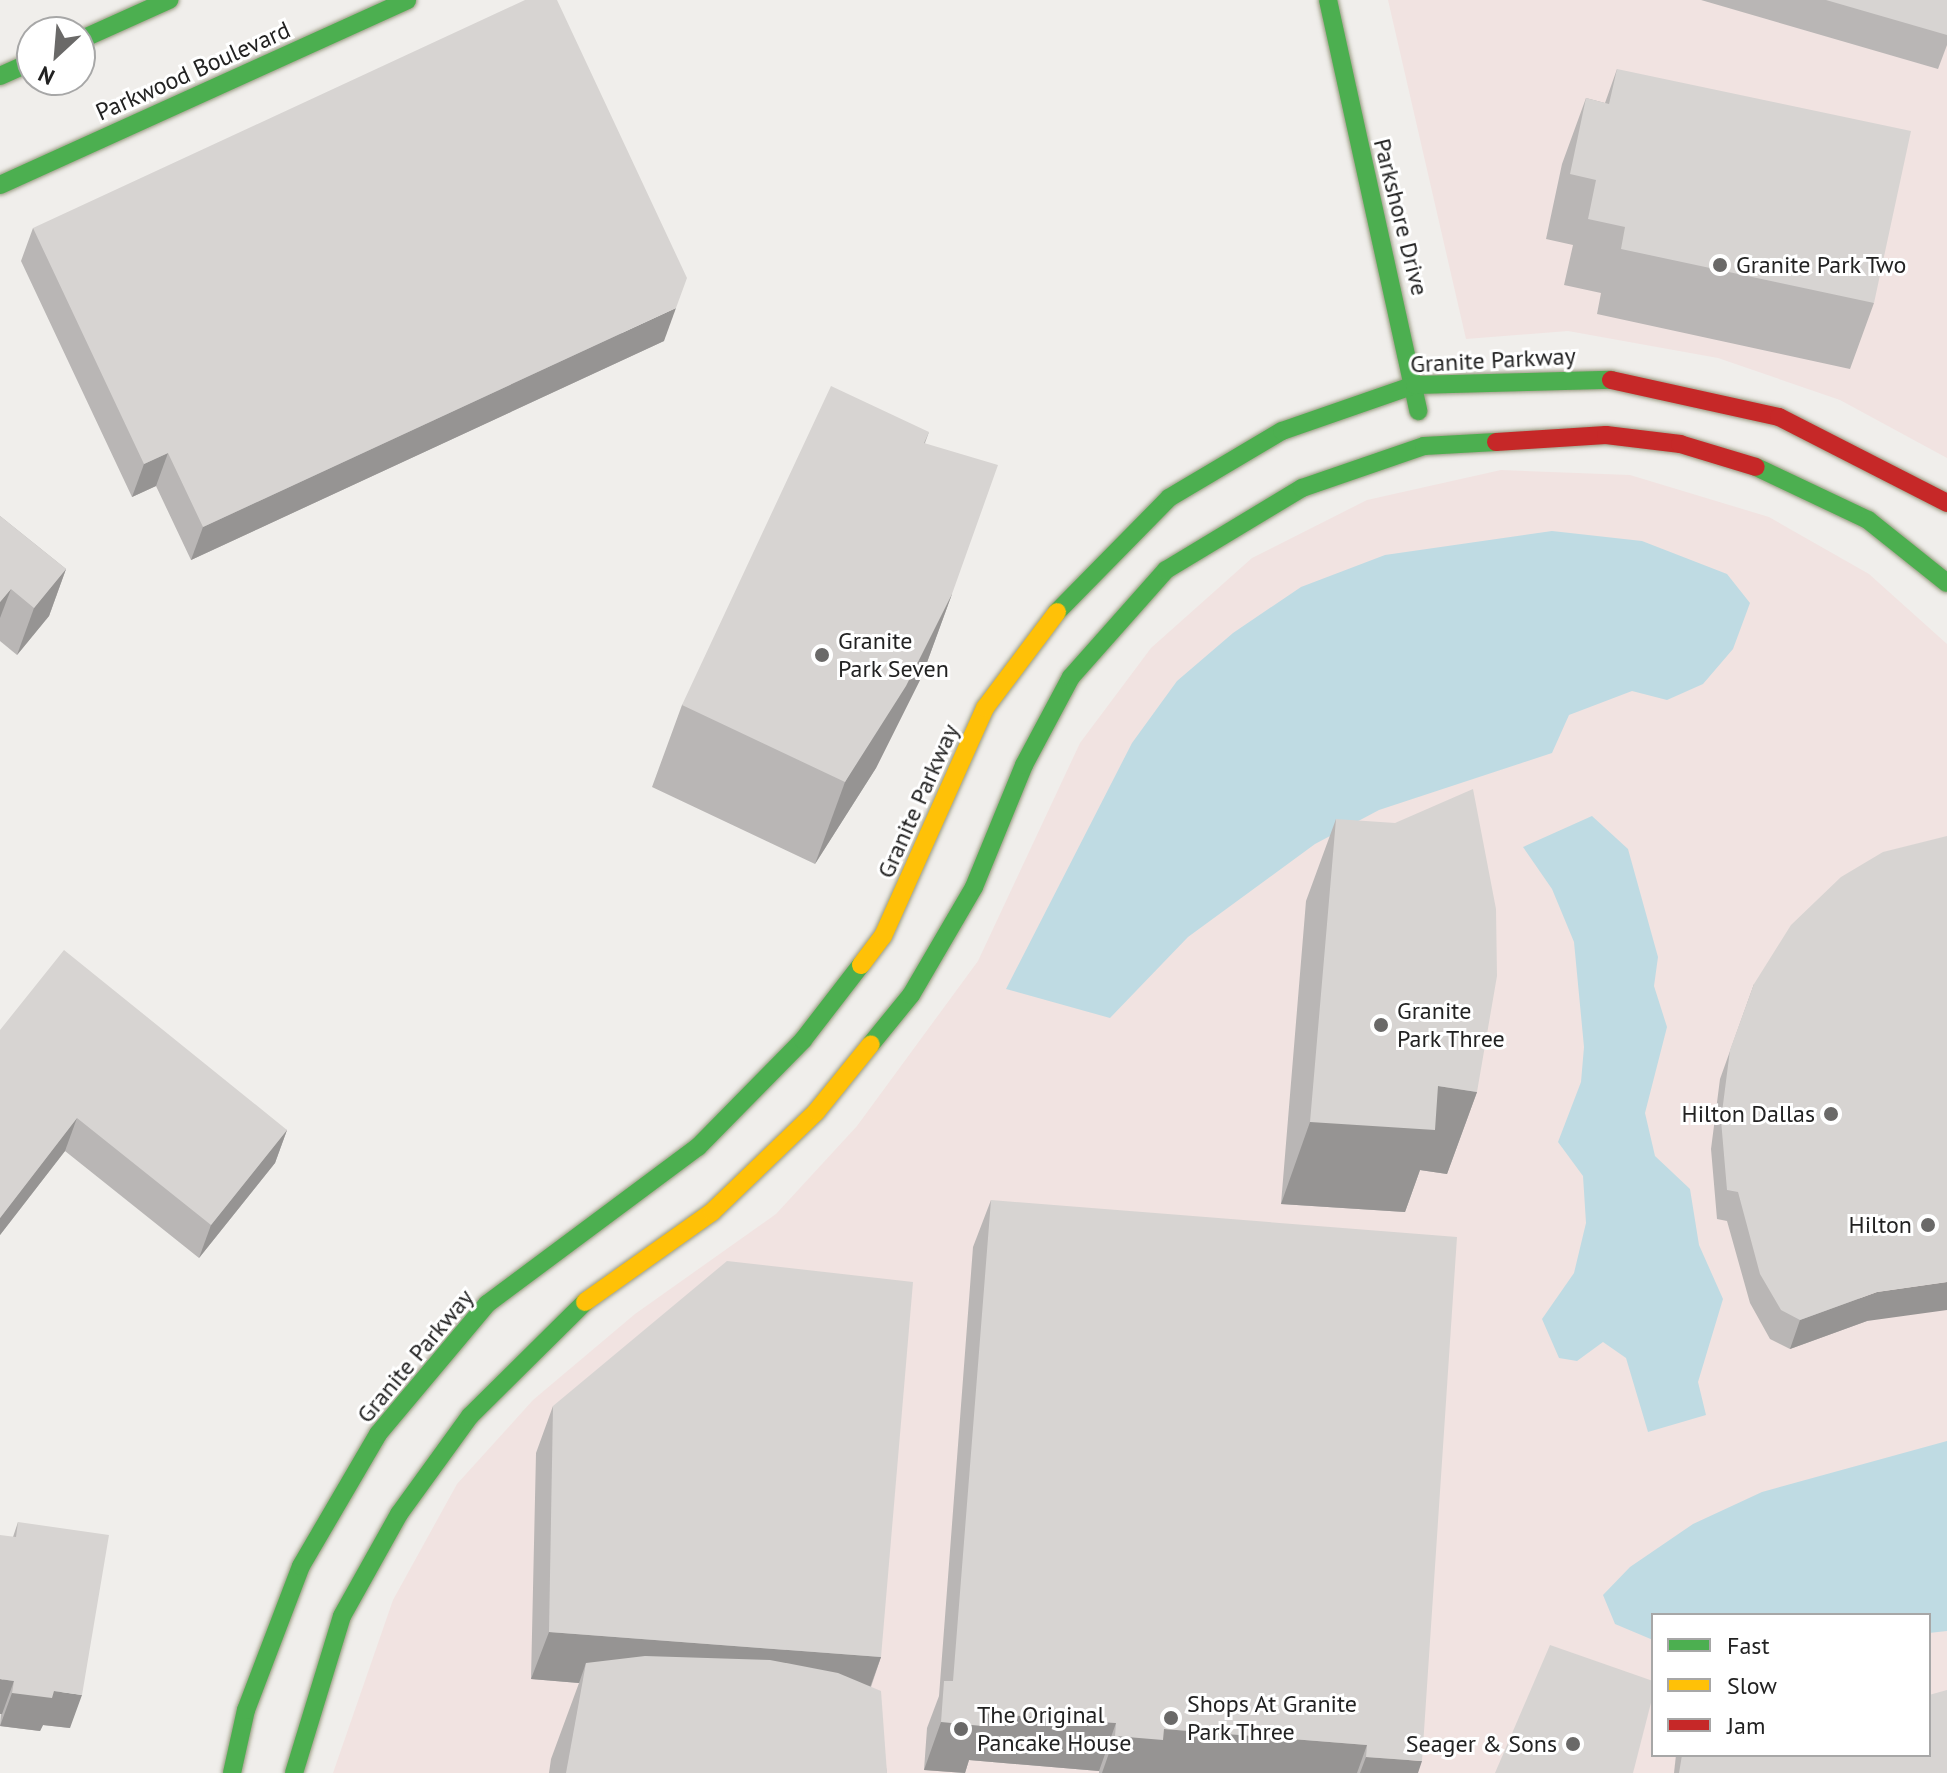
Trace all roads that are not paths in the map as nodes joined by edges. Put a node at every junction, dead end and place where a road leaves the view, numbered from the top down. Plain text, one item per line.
1 (169, 0) edge
2 (407, 0) edge
3 (1328, 0) edge
4 (96, 33) edge
5 (0, 185) edge
6 (1415, 385) junction
7 (1424, 446) junction
8 (1898, 472) junction
9 (1947, 503) edge
10 (1868, 520) junction
11 (1947, 583) edge
12 (851, 979) junction
13 (893, 1017) junction
14 (352, 1479) junction
15 (387, 1505) junction
16 (232, 1773) edge
17 (294, 1773) edge

1 - 4 street
2 - 5 street, Parkwood Boulevard
3 - 6 street, Parkshore Drive
6 - 7 street, Parkshore Drive
6 - 8 street, Granite Parkway
6 - 12 street, Granite Parkway
7 - 10 street
7 - 13 street
8 - 9 street, Granite Parkway
8 - 10 street
10 - 11 street
12 - 13 street
12 - 14 street, Granite Parkway
13 - 15 street
14 - 15 street
14 - 16 street, Granite Parkway
15 - 17 street

